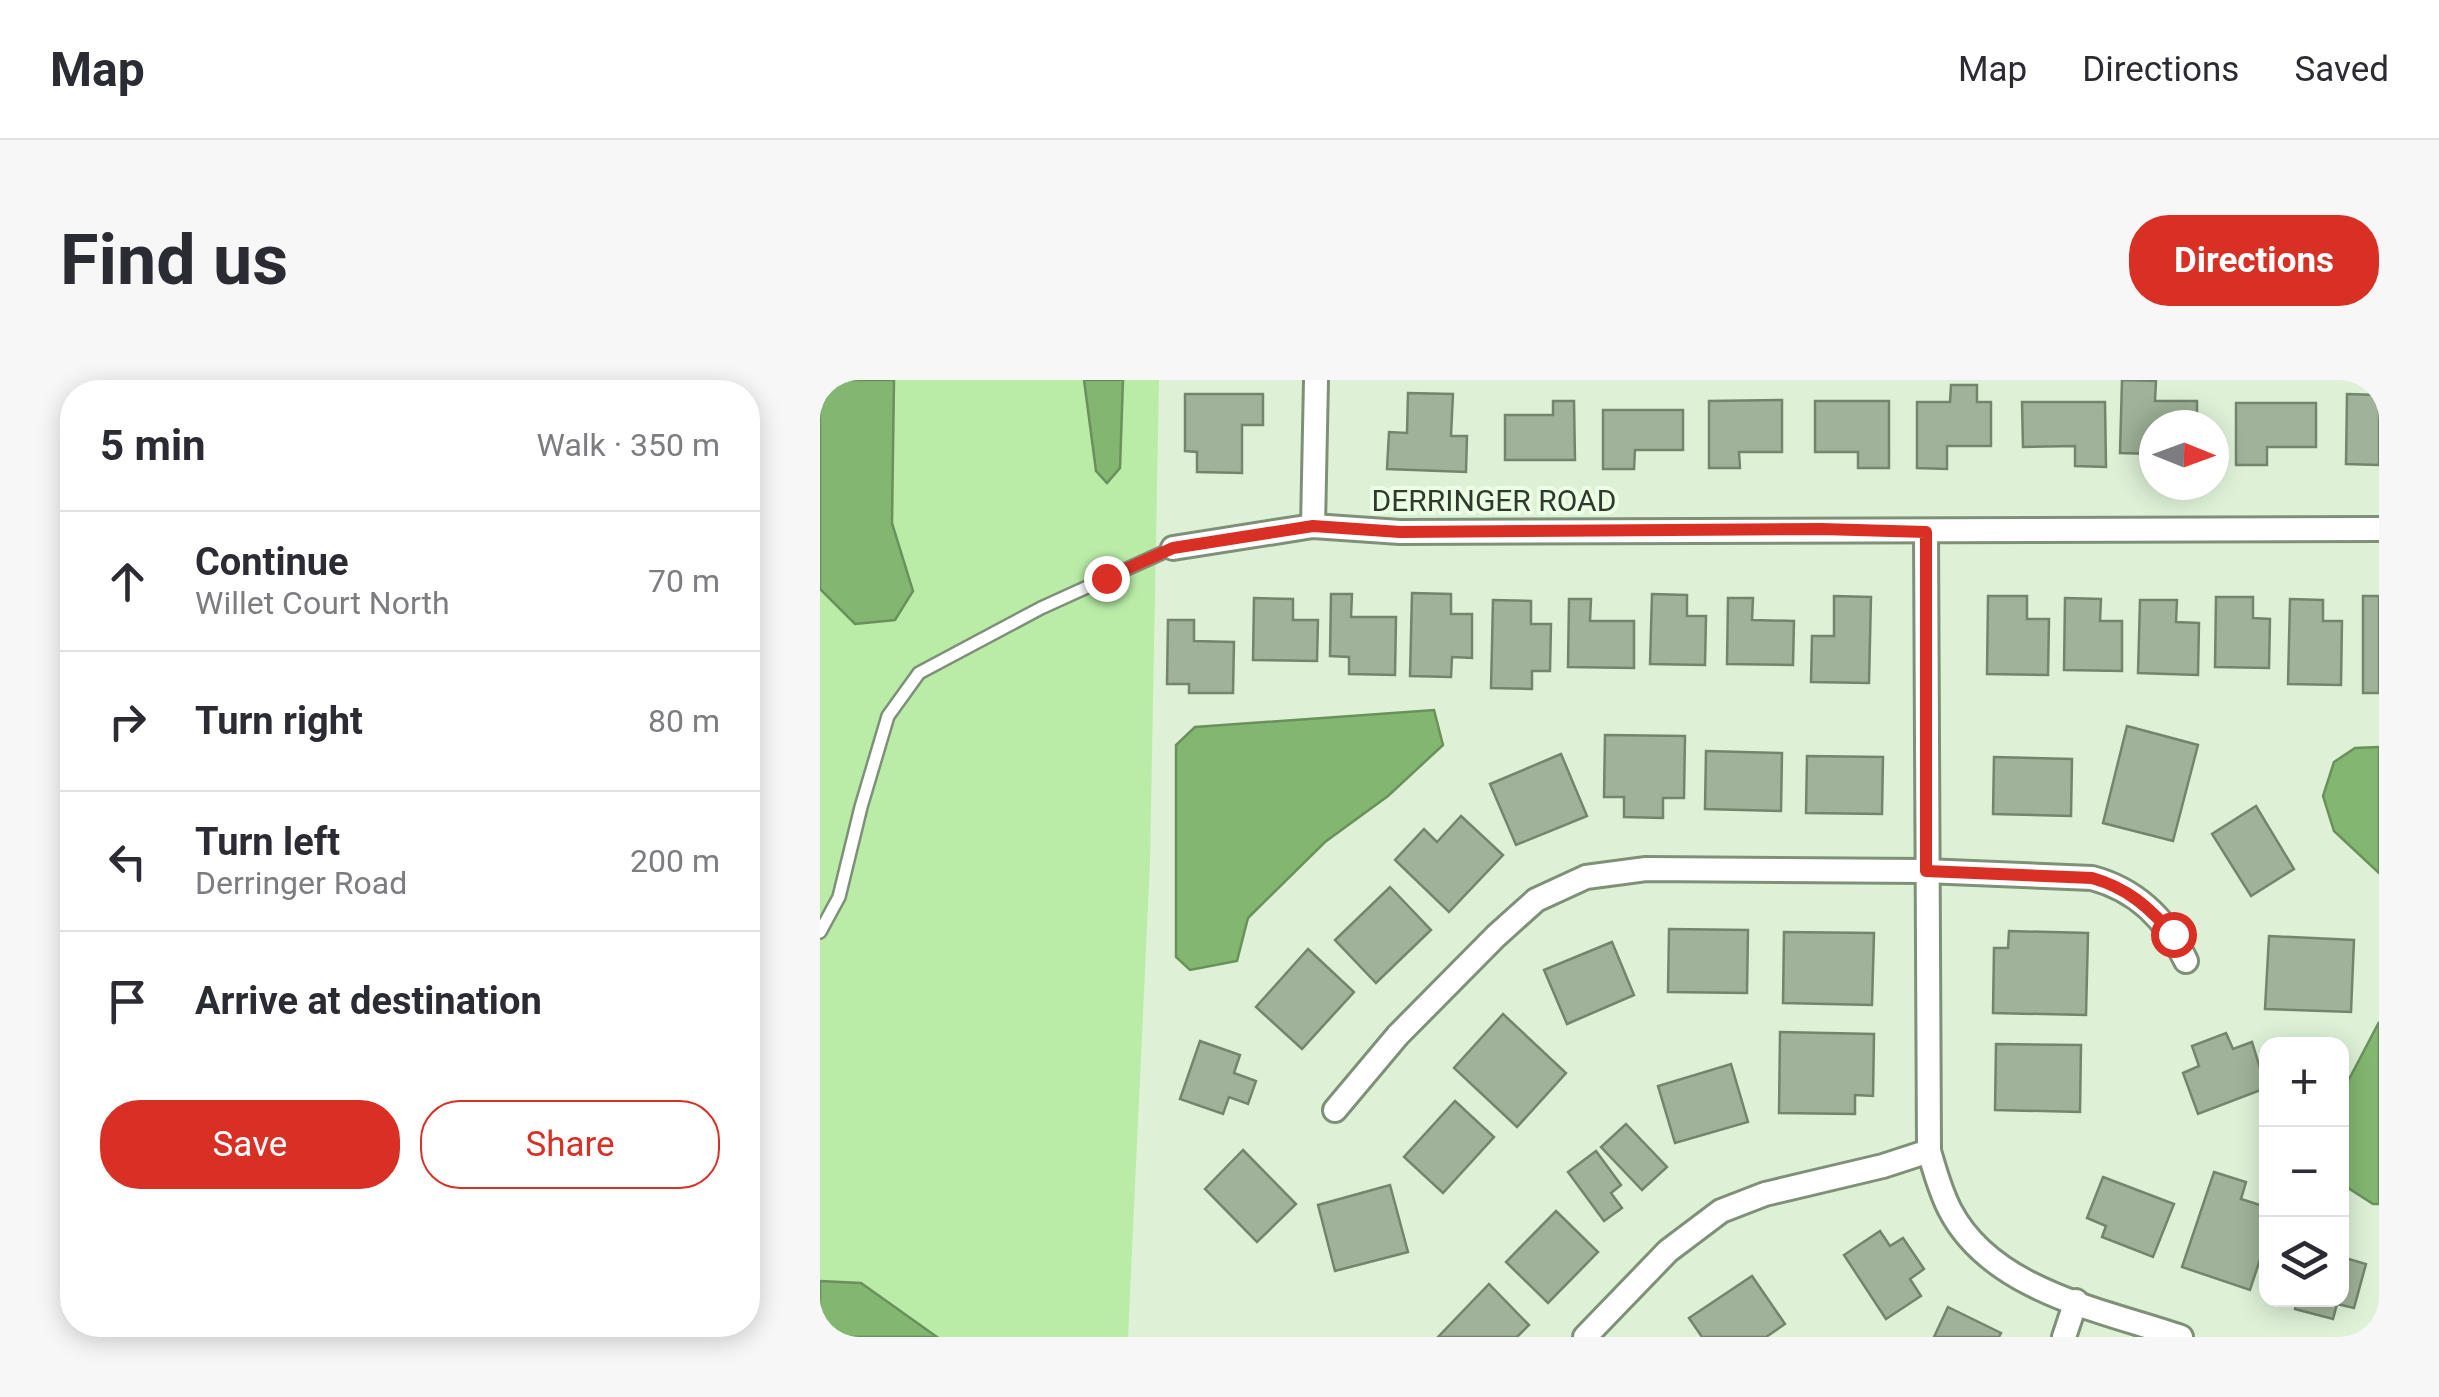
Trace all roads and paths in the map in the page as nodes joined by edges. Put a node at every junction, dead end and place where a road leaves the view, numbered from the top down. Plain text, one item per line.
1 (1316, 380) edge
2 (1313, 526) junction
3 (2379, 529) edge
4 (1926, 532) junction
5 (1173, 548) joint
6 (1926, 871) junction
7 (820, 932) edge
8 (2186, 961) dead end
9 (1336, 1110) dead end
10 (1929, 1151) junction
11 (2076, 1301) junction
12 (1585, 1337) edge
13 (2064, 1337) edge
14 (2181, 1337) edge

1 - 2 street
2 - 4 street, DERRINGER ROAD
2 - 5 street, DERRINGER ROAD
3 - 4 street, DERRINGER ROAD
4 - 6 street
5 - 7 lane, DERRINGER ROAD
6 - 8 street
6 - 9 street
6 - 10 street
10 - 11 street
10 - 12 street
11 - 13 street
11 - 14 street

